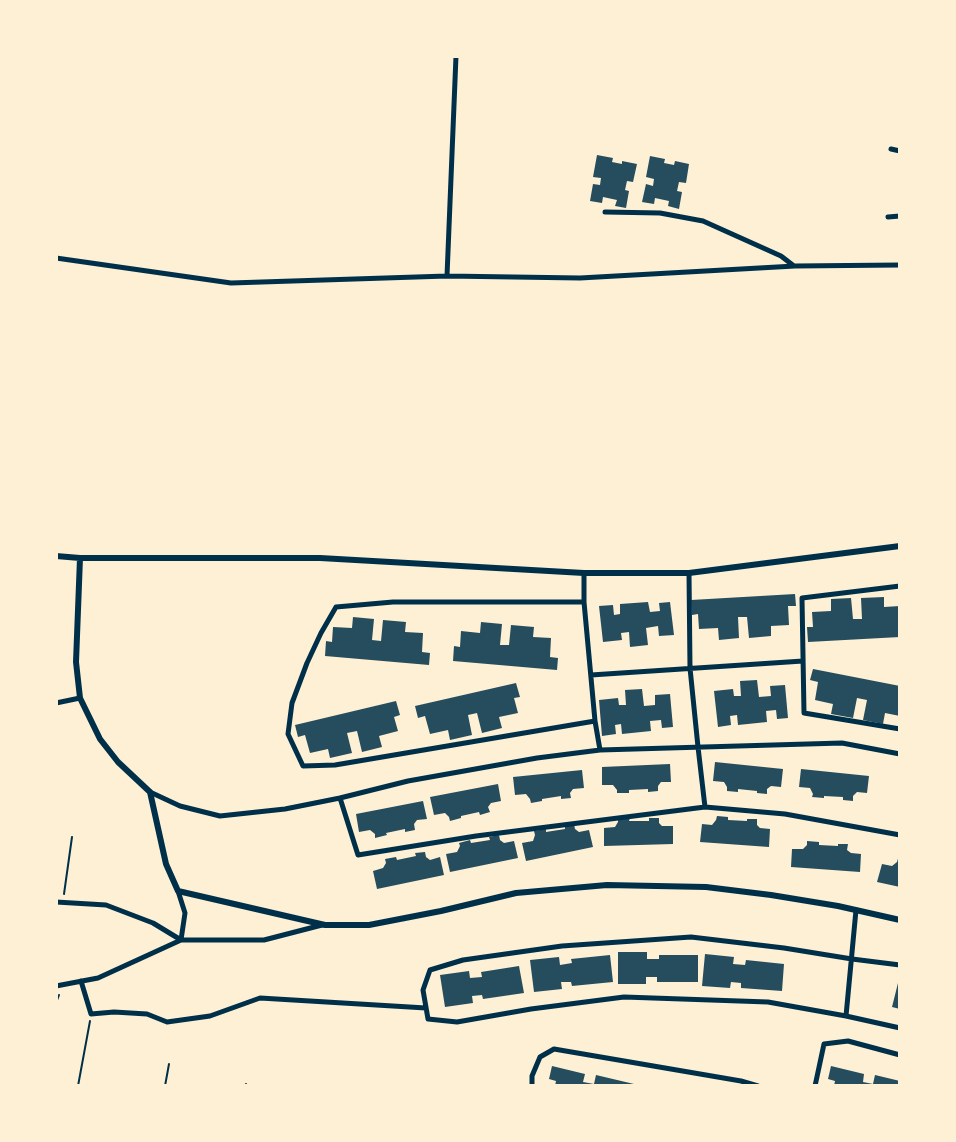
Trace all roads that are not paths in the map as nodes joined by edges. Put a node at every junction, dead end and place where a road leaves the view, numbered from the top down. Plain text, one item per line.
1 (456, 56) edge
2 (890, 149) dead end
3 (900, 151) edge
4 (605, 212) dead end
5 (900, 216) edge
6 (888, 217) dead end
7 (56, 258) edge
8 (900, 265) edge
9 (795, 266) junction
10 (447, 276) junction
11 (900, 546) edge
12 (56, 556) edge
13 (80, 558) junction
14 (584, 573) junction
15 (689, 573) junction
16 (900, 586) edge
17 (584, 602) junction
18 (803, 661) junction
19 (690, 668) junction
20 (591, 675) junction
21 (80, 698) junction
22 (56, 703) edge
23 (595, 721) junction
24 (900, 728) edge
25 (698, 747) junction
26 (600, 750) junction
27 (900, 754) edge
28 (150, 792) junction
29 (340, 798) junction
30 (705, 807) junction
31 (900, 835) edge
32 (178, 891) junction
33 (56, 902) edge
34 (856, 910) junction
35 (900, 920) edge
36 (325, 924) junction
37 (180, 940) junction
38 (852, 959) junction
39 (900, 965) edge
40 (81, 981) junction
41 (56, 986) edge
42 (426, 1008) junction
43 (846, 1016) junction
44 (900, 1028) edge
45 (900, 1055) edge
46 (741, 1083) edge
47 (532, 1086) edge
48 (758, 1086) edge
49 (815, 1086) edge

1 - 10 street
2 - 3 street
4 - 9 street
5 - 6 street
7 - 10 street
8 - 9 street
9 - 10 street
11 - 15 street
12 - 13 street
13 - 14 street
13 - 21 street
14 - 15 street
14 - 17 street
15 - 19 street
16 - 18 street
17 - 20 street
17 - 23 street
18 - 19 street
18 - 24 street
19 - 20 street
19 - 25 street
20 - 23 street
21 - 22 street
21 - 28 street
23 - 26 street
25 - 26 street
25 - 27 street
25 - 30 street
26 - 29 street
28 - 29 street
28 - 32 street
29 - 30 street
30 - 31 street
32 - 36 street
32 - 37 street
33 - 37 street
34 - 35 street
34 - 36 street
34 - 38 street
36 - 37 street
37 - 40 street
38 - 39 street
38 - 42 street
38 - 43 street
40 - 41 street
40 - 42 street
42 - 43 street
43 - 44 street
45 - 49 street
46 - 47 street
46 - 48 street

